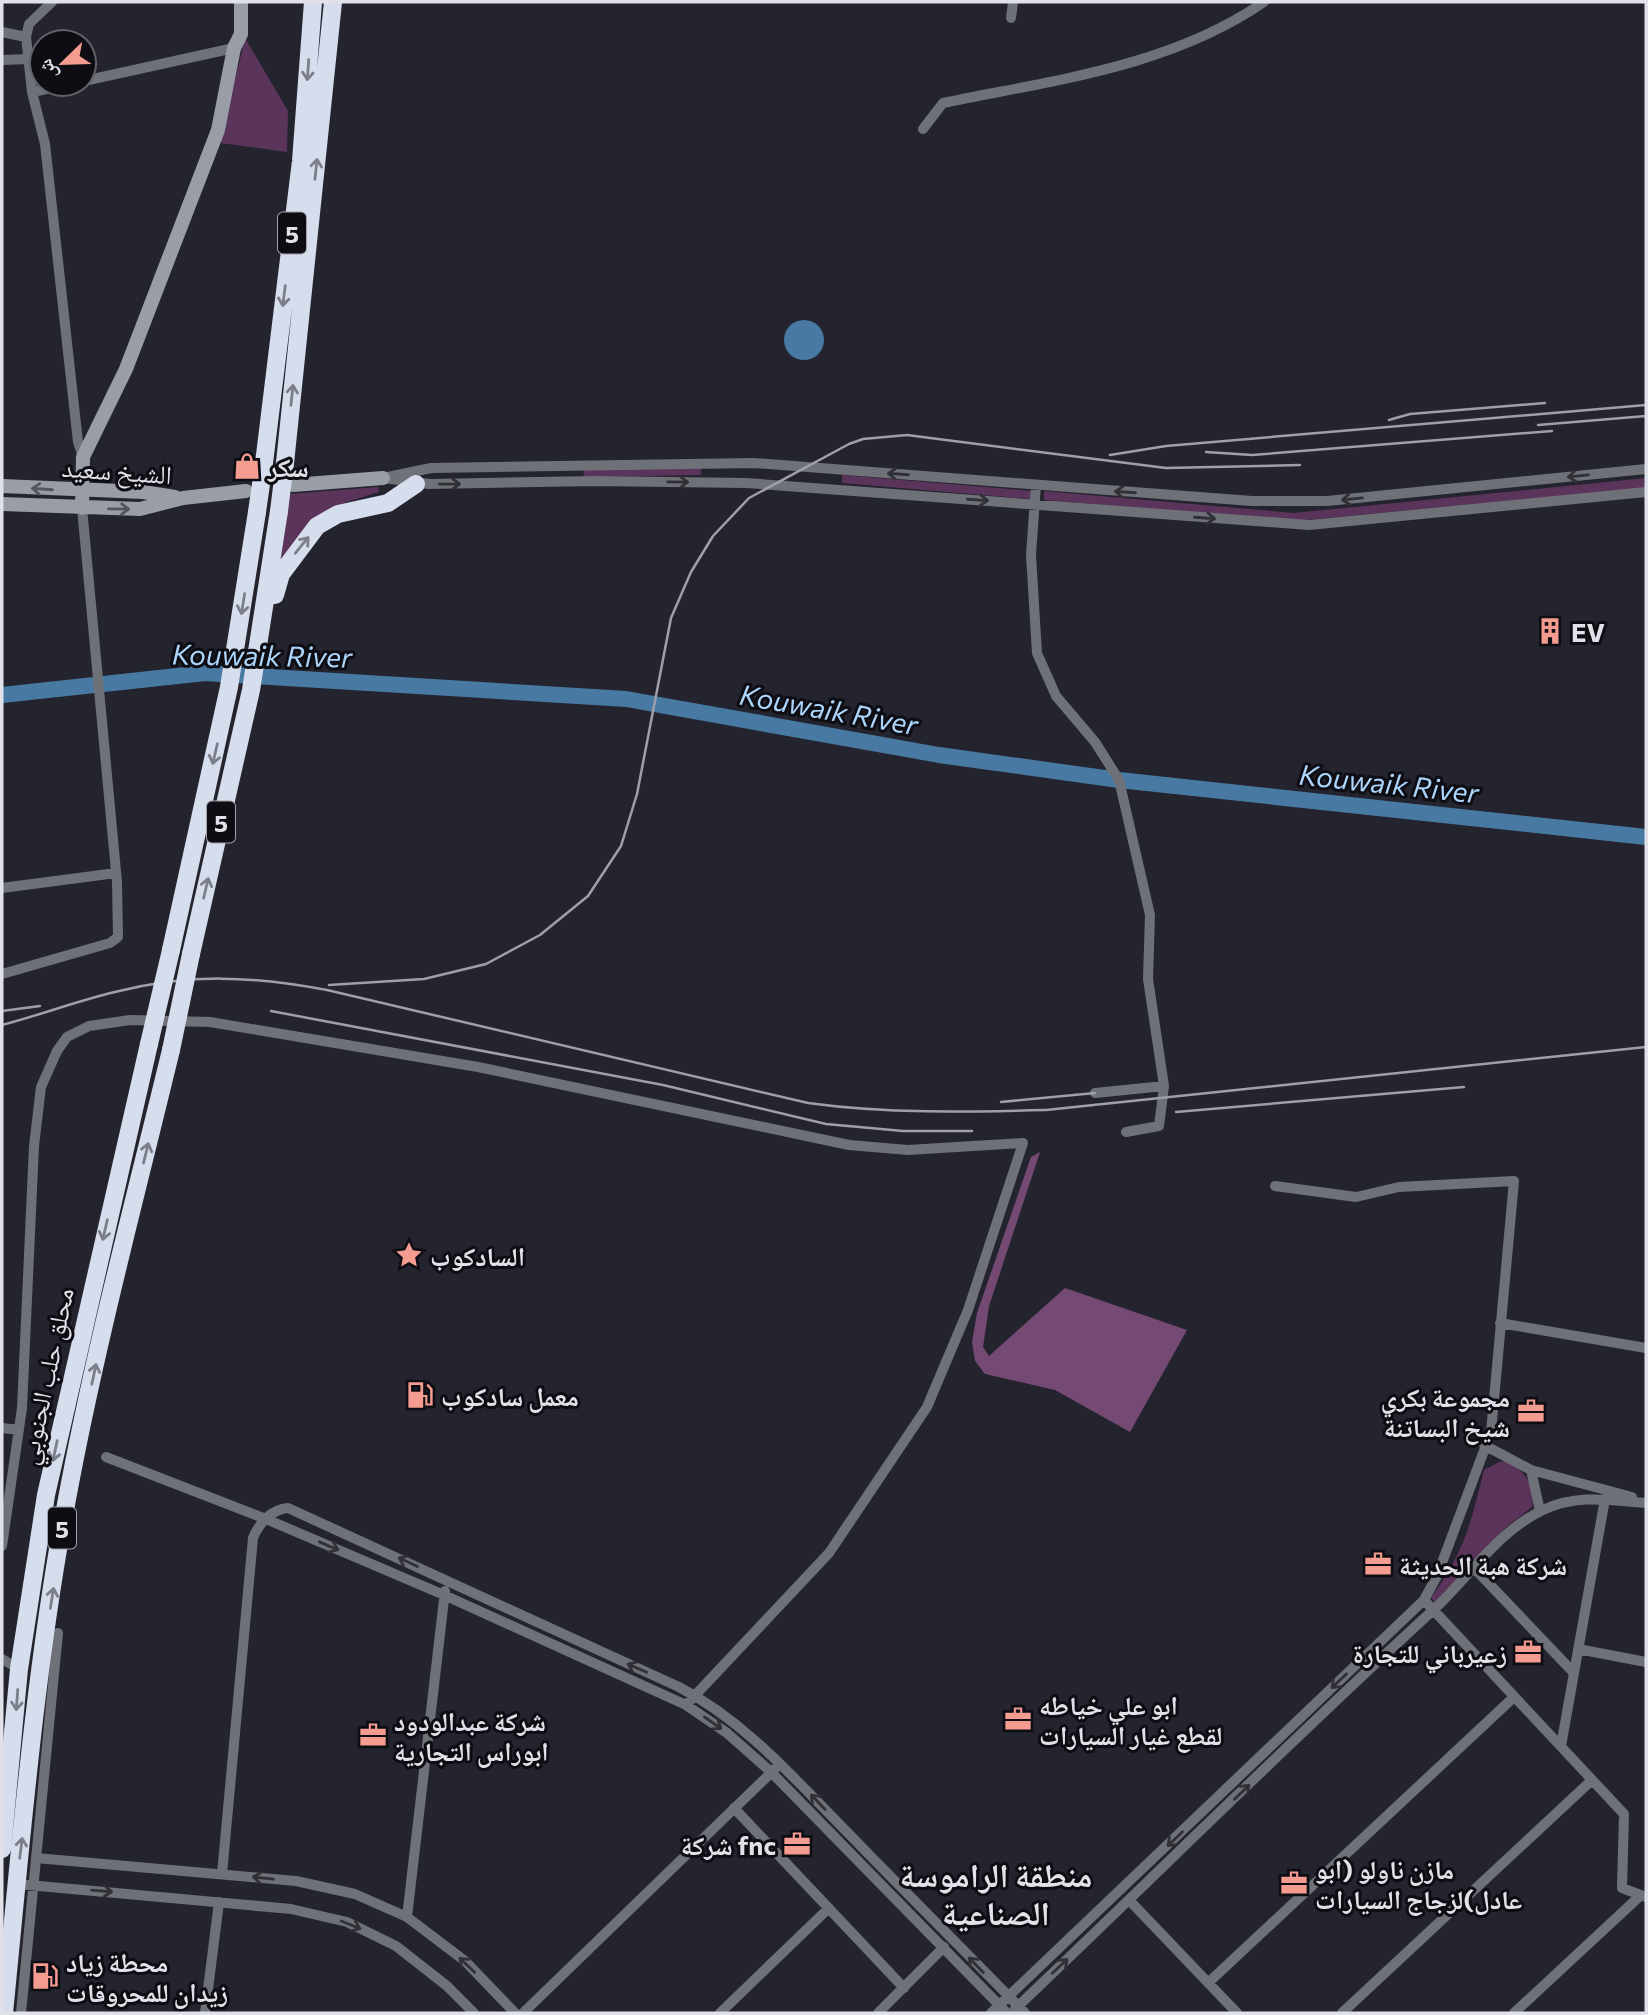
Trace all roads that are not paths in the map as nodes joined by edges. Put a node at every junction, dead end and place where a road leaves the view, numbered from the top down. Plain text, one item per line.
1 (52, 2) edge
2 (241, 2) edge
3 (313, 2) edge
4 (332, 2) edge
5 (1013, 2) edge
6 (1264, 2) edge
7 (1011, 18) dead end
8 (2, 32) edge
9 (26, 37) junction
10 (28, 48) edge
11 (234, 48) junction
12 (28, 59) edge
13 (2, 61) edge
14 (98, 78) edge
15 (34, 98) edge
16 (923, 129) dead end
17 (83, 457) junction
18 (1646, 469) edge
19 (383, 478) junction
20 (416, 484) junction
21 (293, 485) dead end
22 (1036, 485) junction
23 (2, 486) edge
24 (81, 491) junction
25 (246, 491) dead end
26 (1646, 492) edge
27 (183, 498) junction
28 (2, 504) edge
29 (1035, 505) junction
30 (82, 508) junction
31 (257, 652) junction
32 (116, 873) junction
33 (2, 888) edge
34 (2, 974) edge
35 (1164, 1086) junction
36 (1096, 1093) dead end
37 (1126, 1132) dead end
38 (1275, 1186) dead end
39 (1500, 1323) junction
40 (1646, 1348) edge
41 (2, 1428) edge
42 (19, 1430) junction
43 (1485, 1445) junction
44 (106, 1457) dead end
45 (1531, 1470) junction
46 (5, 1499) edge
47 (1605, 1499) junction
48 (1646, 1502) edge
49 (1541, 1511) junction
50 (266, 1519) junction
51 (2, 1546) edge
52 (1474, 1568) junction
53 (447, 1581) junction
54 (444, 1595) junction
55 (1424, 1600) junction
56 (1433, 1611) junction
57 (58, 1633) dead end
58 (559, 1633) junction
59 (553, 1644) junction
60 (1578, 1649) junction
61 (2, 1658) edge
62 (1646, 1662) edge
63 (19, 1669) junction
64 (1574, 1672) junction
65 (695, 1695) junction
66 (1514, 1697) junction
67 (686, 1705) junction
68 (1561, 1746) junction
69 (780, 1764) junction
70 (771, 1772) junction
71 (1592, 1780) junction
72 (734, 1808) junction
73 (2, 1843) edge
74 (36, 1858) junction
75 (222, 1874) junction
76 (25, 1884) junction
77 (1644, 1896) edge
78 (1129, 1900) junction
79 (219, 1902) junction
80 (829, 1908) junction
81 (407, 1917) junction
82 (944, 1947) junction
83 (1208, 1983) junction
84 (904, 1988) junction
85 (1008, 1997) junction
86 (999, 2005) junction
87 (1015, 2011) edge
88 (4, 2013) edge
89 (21, 2013) edge
90 (205, 2013) edge
91 (474, 2013) edge
92 (515, 2013) edge
93 (523, 2013) edge
94 (720, 2013) edge
95 (878, 2013) edge
96 (991, 2013) edge
97 (1237, 2013) edge
98 (1342, 2013) edge
99 (1514, 2013) edge

1 - 9 street
2 - 11 main road
3 -> 63 highway, محلق حلب الجنوبي / 5, bridge
31 -> 4 highway, 5, bridge
5 - 7 street
6 - 16 street
8 - 9 street
9 - 10 street
11 - 14 street
11 - 17 main road
12 - 13 street
15 - 17 street
17 - 24 main road
18 -> 22 street
19 - 20 street
19 - 21 main road
22 -> 19 street
20 -> 29 street
31 -> 20 highway
22 - 29 street
24 -> 23 main road, الشيخ سعيد
24 - 27 main road, الشيخ سعيد
24 - 30 main road
25 - 27 main road
29 -> 26 street
30 -> 27 main road, الشيخ سعيد
28 - 30 main road, الشيخ سعيد
29 - 35 street
30 - 32 street
76 -> 31 highway, 5, bridge
32 - 33 street
32 - 34 street
35 - 36 street
35 - 37 street
38 - 39 street
39 - 40 street
39 - 43 street
41 - 42 street
42 - 46 street
42 - 65 street
43 - 45 street
43 - 55 street
44 - 50 street
45 - 48 street
45 - 49 street
46 - 51 street
47 - 48 street
47 - 49 street
47 - 60 street
49 - 52 street
53 -> 50 street
50 -> 54 street
50 - 75 street
52 - 56 street
52 - 64 street
53 - 54 street
53 - 58 street
54 - 59 street
54 - 81 street
55 - 56 street
55 -> 85 street
56 - 66 street
78 -> 56 street
57 - 74 street
58 - 59 street
65 -> 58 street
59 - 67 street
60 - 62 street
60 - 64 street
61 - 63 street
63 -> 73 highway, محلق حلب الجنوبي / 5
64 - 68 street
65 - 67 street
65 - 69 street
66 - 68 street
66 - 83 street
67 -> 70 street
68 - 71 street
69 - 70 street
85 -> 69 street
70 - 72 street
70 - 82 street
71 - 77 street
71 - 98 street
72 - 80 street
72 - 93 street
74 - 75 street
74 - 76 street
81 -> 75 street
76 -> 79 street
76 - 88 highway, 5
76 - 89 street
77 - 99 street
78 - 83 street
87 -> 78 street
79 - 90 street
79 -> 91 street
80 - 84 street
80 - 94 street
92 -> 81 street
82 - 84 street
82 - 86 street
83 - 97 street
84 - 95 street
85 - 86 street
85 - 87 street
86 - 87 street
86 - 96 street

